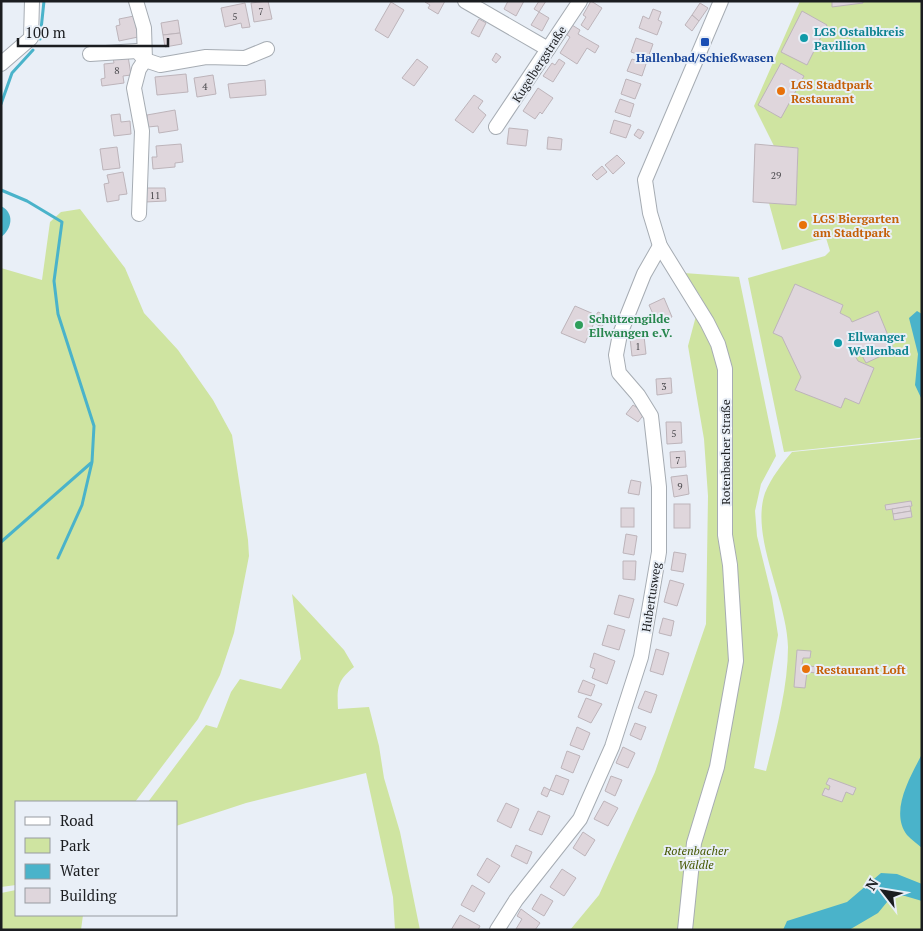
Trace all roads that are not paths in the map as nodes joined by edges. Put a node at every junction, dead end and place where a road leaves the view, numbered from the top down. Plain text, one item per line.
1 (32, 1) edge
2 (136, 1) edge
3 (465, 1) edge
4 (580, 1) edge
5 (721, 1) edge
6 (548, 48) junction
7 (267, 49) dead end
8 (90, 54) dead end
9 (145, 60) junction
10 (1, 64) edge
11 (496, 127) dead end
12 (139, 214) dead end
13 (660, 246) junction
14 (496, 930) edge
15 (685, 930) edge

1 - 10 street
2 - 9 street
3 - 6 street
4 - 6 street, Kugelbergstraße
5 - 13 street, Rotenbacher Straße
6 - 11 street, Kugelbergstraße
7 - 9 street
8 - 9 street
9 - 12 street
13 - 14 street, Hubertusweg
13 - 15 street, Rotenbacher Straße

